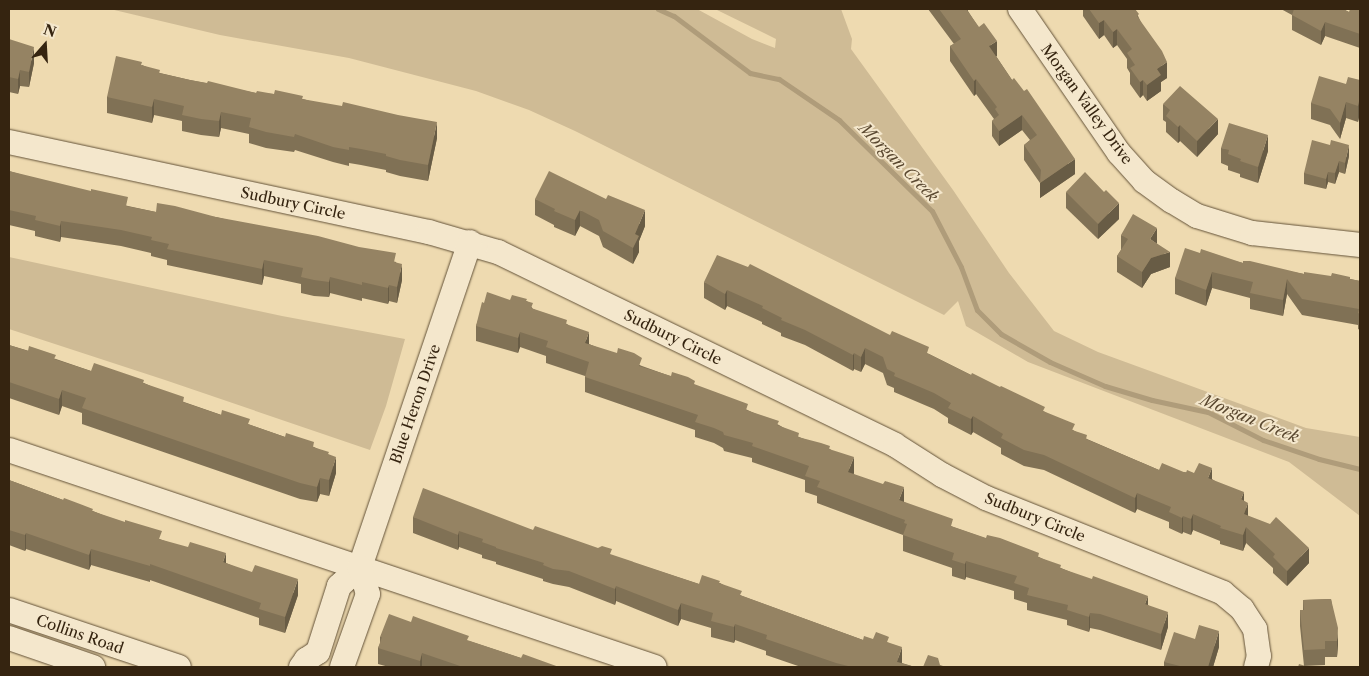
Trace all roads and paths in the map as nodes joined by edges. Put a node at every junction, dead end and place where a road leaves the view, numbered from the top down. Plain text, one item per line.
1 (1020, 9) edge
2 (9, 142) edge
3 (470, 242) junction
4 (1360, 245) edge
5 (9, 450) edge
6 (360, 566) junction
7 (9, 610) edge
8 (9, 638) edge
9 (93, 667) edge
10 (179, 667) edge
11 (301, 667) edge
12 (342, 667) edge
13 (655, 667) edge
14 (1256, 667) edge

1 - 4 street, Morgan Valley Drive
2 - 3 street, Sudbury Circle
3 - 6 street, Blue Heron Drive
3 - 14 street, Sudbury Circle
5 - 6 street
6 - 11 street, Blue Heron Drive
6 - 12 street
6 - 13 street
7 - 10 street, Collins Road
8 - 9 street, Collins Road

